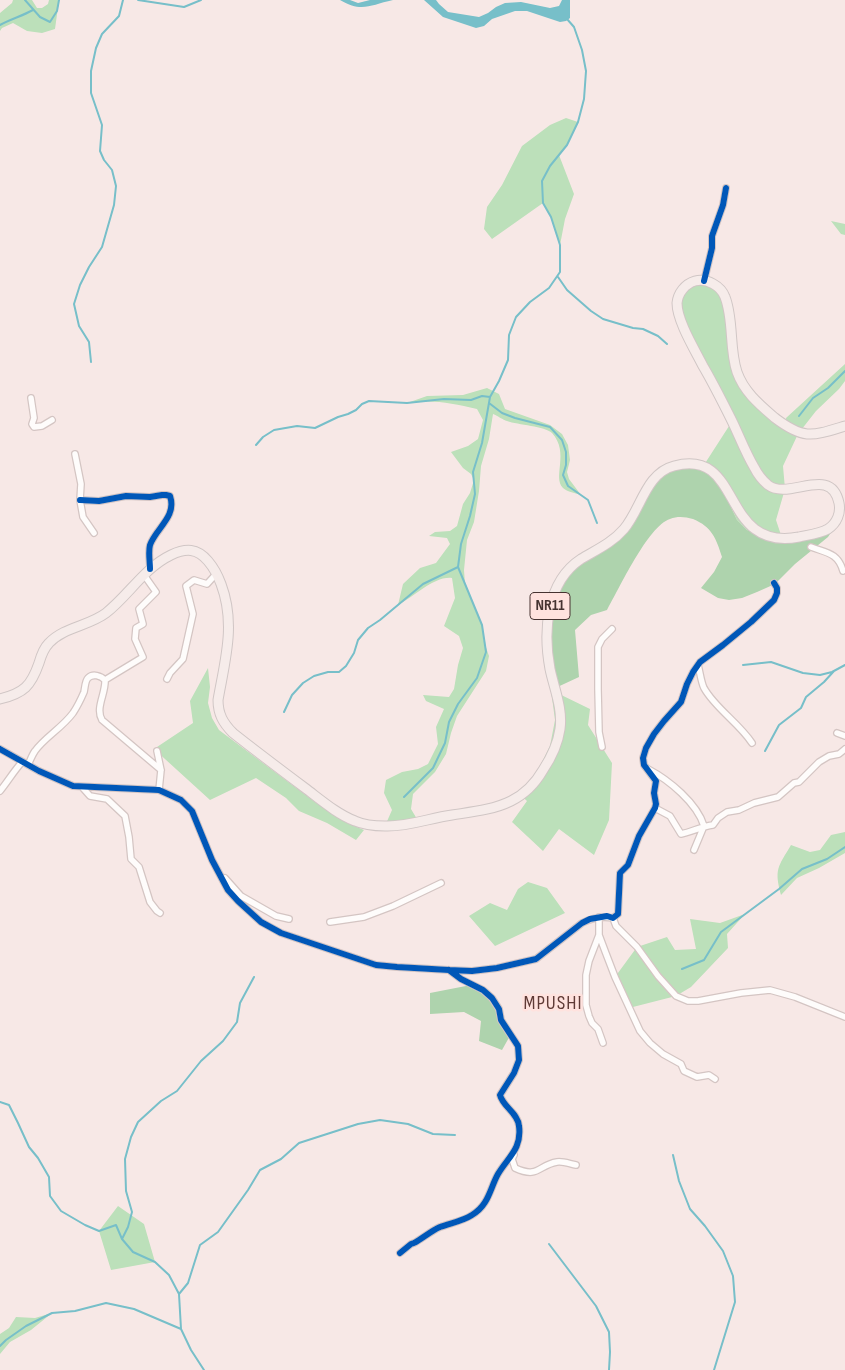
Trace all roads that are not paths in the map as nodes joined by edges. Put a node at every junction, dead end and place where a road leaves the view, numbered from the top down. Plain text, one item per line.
1 (726, 188) dead end
2 (704, 281) junction
3 (31, 398) dead end
4 (52, 420) dead end
5 (845, 426) edge
6 (74, 454) dead end
7 (80, 500) junction
8 (94, 533) dead end
9 (811, 547) dead end
10 (843, 571) dead end
11 (147, 572) junction
12 (216, 573) junction
13 (774, 583) dead end
14 (612, 629) dead end
15 (698, 665) junction
16 (167, 679) dead end
17 (105, 680) junction
18 (0, 699) edge
19 (837, 733) dead end
20 (845, 736) edge
21 (752, 743) dead end
22 (602, 747) dead end
23 (0, 748) edge
24 (845, 749) edge
25 (157, 751) dead end
26 (25, 764) junction
27 (646, 768) junction
28 (161, 770) junction
29 (82, 787) junction
30 (159, 790) junction
31 (0, 791) edge
32 (654, 808) junction
33 (704, 826) junction
34 (694, 850) dead end
35 (220, 873) junction
36 (441, 883) dead end
37 (160, 913) dead end
38 (599, 917) junction
39 (613, 918) junction
40 (289, 919) dead end
41 (330, 922) dead end
42 (600, 935) junction
43 (449, 970) junction
44 (845, 1017) edge
45 (603, 1043) dead end
46 (715, 1079) dead end
47 (514, 1153) junction
48 (576, 1165) dead end
49 (400, 1253) dead end

1 - 2 street
2 - 5 highway
2 - 12 highway, NR11
3 - 4 street
6 - 7 street
7 - 8 street
7 - 11 street
9 - 10 street
11 - 12 highway, NR11
11 - 17 street
11 - 18 highway, NR11
12 - 16 street
13 - 15 street
14 - 22 street
15 - 21 street
15 - 27 street
17 - 26 street
17 - 28 street
19 - 20 street
23 - 26 street
24 - 33 street
25 - 28 street
26 - 29 street
26 - 31 street
27 - 32 street
27 - 33 street
28 - 30 street
29 - 30 street
29 - 37 street
30 - 35 street
32 - 33 street
32 - 39 street
33 - 34 street
35 - 40 street
35 - 43 street
36 - 41 street
38 - 39 street
38 - 42 street
38 - 43 street
39 - 44 street
42 - 45 street
42 - 46 street
43 - 47 street
47 - 48 street
47 - 49 street

